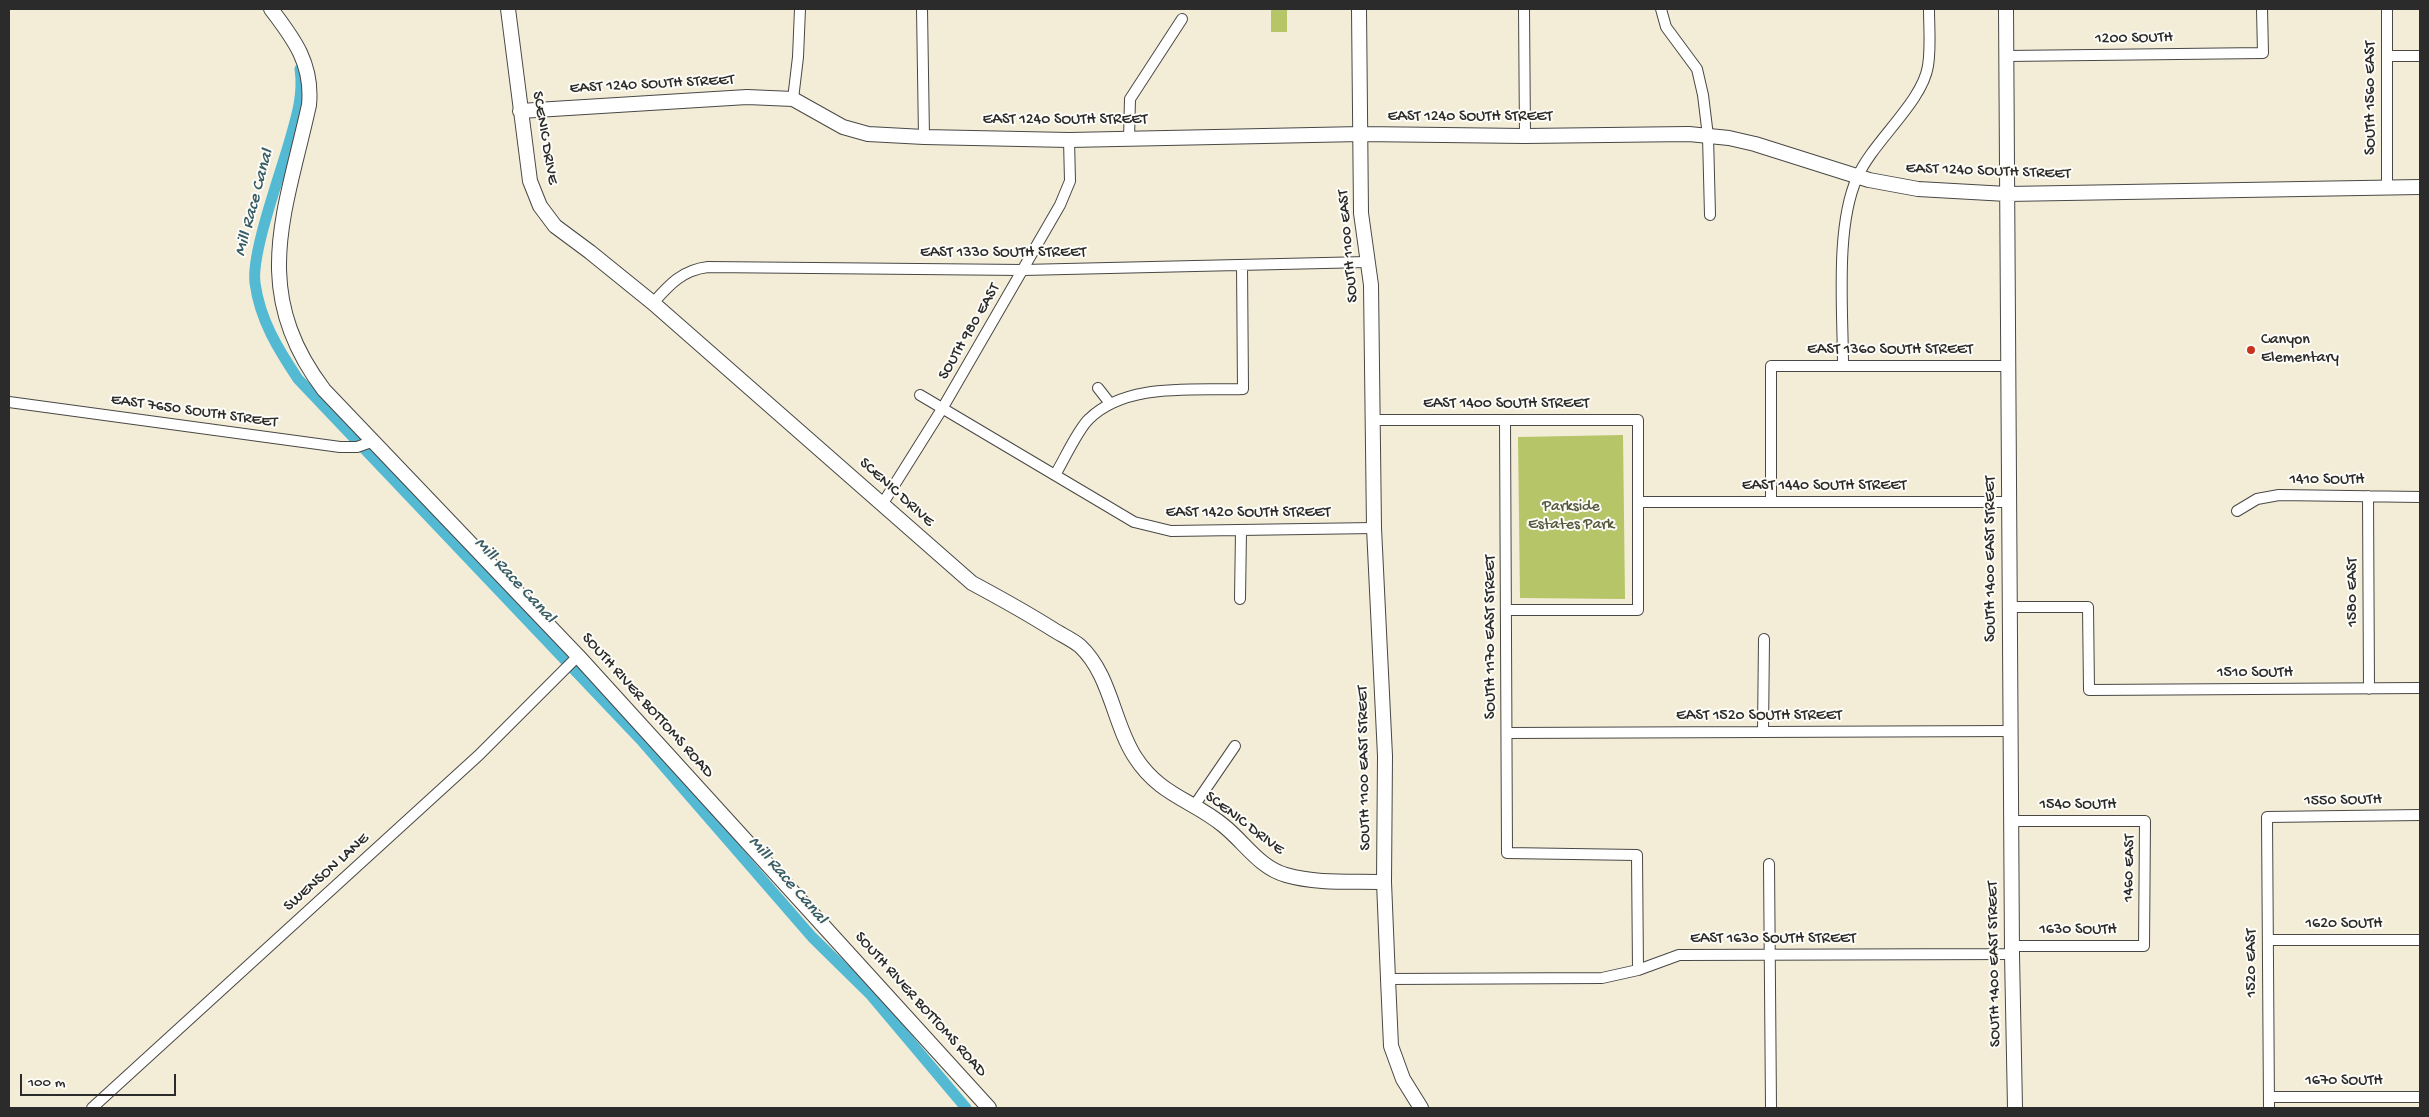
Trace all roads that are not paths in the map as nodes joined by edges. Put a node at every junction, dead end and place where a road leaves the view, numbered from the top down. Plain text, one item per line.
1 (271, 9) edge
2 (508, 9) edge
3 (800, 9) edge
4 (922, 9) edge
5 (1359, 9) edge
6 (1524, 9) edge
7 (1661, 9) edge
8 (1928, 9) edge
9 (2006, 9) edge
10 (2262, 9) edge
11 (2388, 9) edge
12 (1182, 19) dead end
13 (2007, 56) junction
14 (2388, 56) junction
15 (2420, 56) edge
16 (793, 99) junction
17 (520, 110) junction
18 (1361, 134) junction
19 (1525, 136) junction
20 (1708, 136) junction
21 (924, 137) junction
22 (1129, 138) junction
23 (1069, 140) junction
24 (1857, 176) junction
25 (2420, 187) edge
26 (2387, 188) junction
27 (2008, 194) junction
28 (1710, 215) dead end
29 (1368, 262) junction
30 (1242, 265) junction
31 (1024, 270) junction
32 (653, 303) junction
33 (1843, 366) junction
34 (2008, 366) junction
35 (1098, 388) dead end
36 (920, 395) dead end
37 (9, 402) edge
38 (1109, 402) junction
39 (942, 409) junction
40 (1373, 420) junction
41 (1505, 420) junction
42 (366, 444) junction
43 (1056, 474) junction
44 (2368, 496) junction
45 (2420, 497) edge
46 (1638, 502) junction
47 (1772, 502) junction
48 (2009, 502) junction
49 (883, 503) junction
50 (2237, 511) dead end
51 (1374, 528) junction
52 (1241, 531) junction
53 (1240, 599) dead end
54 (2010, 607) junction
55 (1507, 610) junction
56 (1764, 639) dead end
57 (576, 658) junction
58 (2420, 688) edge
59 (2369, 689) junction
60 (1763, 731) junction
61 (2010, 731) junction
62 (1507, 733) junction
63 (1236, 746) dead end
64 (1194, 806) junction
65 (2420, 815) edge
66 (2267, 817) joint
67 (2011, 821) junction
68 (2145, 821) joint
69 (1769, 864) dead end
70 (1384, 882) junction
71 (2268, 940) junction
72 (2420, 940) edge
73 (2144, 946) joint
74 (2012, 950) junction
75 (1769, 954) junction
76 (1638, 970) junction
77 (1388, 980) junction
78 (2420, 1097) edge
79 (2269, 1103) edge
80 (92, 1108) edge
81 (989, 1108) edge
82 (1421, 1108) edge
83 (1771, 1108) edge
84 (2016, 1108) edge

1 - 42 street, SOUTH RIVER BOTTOMS ROAD
2 - 17 street, SCENIC DRIVE
3 - 16 street
4 - 21 street
5 - 18 street, SOUTH 1100 EAST
6 - 19 street
7 - 20 street
8 - 24 street
9 - 13 street, SOUTH 1400 EAST STREET
10 - 13 street, 1200 SOUTH
11 - 14 street, SOUTH 1560 EAST
12 - 22 street
13 - 27 street, SOUTH 1400 EAST STREET
14 - 15 street
14 - 26 street, SOUTH 1560 EAST
16 - 17 street, EAST 1240 SOUTH STREET
16 - 21 street, EAST 1240 SOUTH STREET
17 - 32 street, SCENIC DRIVE
18 - 19 street, EAST 1240 SOUTH STREET
18 - 22 street, EAST 1240 SOUTH STREET
18 - 29 street, SOUTH 1100 EAST
19 - 20 street, EAST 1240 SOUTH STREET
20 - 24 street, EAST 1240 SOUTH STREET
20 - 28 street
21 - 23 street, EAST 1240 SOUTH STREET
22 - 23 street, EAST 1240 SOUTH STREET
23 - 31 street, SOUTH 980 EAST
24 - 27 street, EAST 1240 SOUTH STREET
24 - 33 street
25 - 26 street, EAST 1240 SOUTH STREET
26 - 27 street, EAST 1240 SOUTH STREET
27 - 34 street, SOUTH 1400 EAST STREET
29 - 30 street, EAST 1330 SOUTH STREET
29 - 40 street, SOUTH 1100 EAST
30 - 31 street, EAST 1330 SOUTH STREET
30 - 38 street
31 - 32 street, EAST 1330 SOUTH STREET
31 - 39 street, SOUTH 980 EAST
32 - 49 street, SCENIC DRIVE
33 - 34 street, EAST 1360 SOUTH STREET
33 - 47 street, EAST 1360 SOUTH STREET
34 - 48 street, SOUTH 1400 EAST STREET
35 - 38 street
36 - 39 street, EAST 1420 SOUTH STREET
37 - 42 street, EAST 7650 SOUTH STREET
38 - 43 street
39 - 43 street, EAST 1420 SOUTH STREET
39 - 49 street, SOUTH 980 EAST
40 - 41 street, EAST 1400 SOUTH STREET
40 - 51 street, SOUTH 1100 EAST STREET
41 - 46 street, EAST 1400 SOUTH STREET
41 - 55 street, SOUTH 1170 EAST STREET
42 - 57 street, SOUTH RIVER BOTTOMS ROAD
43 - 52 street, EAST 1420 SOUTH STREET
44 - 45 street, 1410 SOUTH
44 - 50 street, 1410 SOUTH
44 - 59 street, 1580 EAST
46 - 47 street, EAST 1440 SOUTH STREET
46 - 55 street
47 - 48 street, EAST 1440 SOUTH STREET
48 - 54 street, SOUTH 1400 EAST STREET
49 - 64 street, SCENIC DRIVE
51 - 52 street, EAST 1420 SOUTH STREET
51 - 70 street, SOUTH 1100 EAST STREET
52 - 53 street
54 - 59 street, 1510 SOUTH
54 - 61 street, SOUTH 1400 EAST STREET
55 - 62 street, SOUTH 1170 EAST STREET
56 - 60 street
57 - 80 street, SWENSON LANE
57 - 81 street, SOUTH RIVER BOTTOMS ROAD
58 - 59 street, 1510 SOUTH
60 - 61 street, EAST 1520 SOUTH STREET
60 - 62 street, EAST 1520 SOUTH STREET
61 - 67 street, SOUTH 1400 EAST STREET
62 - 76 street, SOUTH 1170 EAST STREET
63 - 64 street
64 - 70 street, SCENIC DRIVE
65 - 66 street, 1550 SOUTH
66 - 71 street, 1520 EAST
67 - 68 street, 1540 SOUTH
67 - 74 street, SOUTH 1400 EAST STREET
68 - 73 street, 1460 EAST
69 - 75 street
70 - 77 street, SOUTH 1100 EAST STREET
71 - 72 street, 1620 SOUTH
71 - 79 street, 1520 EAST
73 - 74 street, 1630 SOUTH
74 - 75 street, EAST 1630 SOUTH STREET
74 - 84 street, SOUTH 1400 EAST STREET
75 - 76 street, EAST 1630 SOUTH STREET
75 - 83 street
76 - 77 street, EAST 1630 SOUTH STREET
77 - 82 street, SOUTH 1100 EAST STREET
78 - 79 street, 1670 SOUTH

